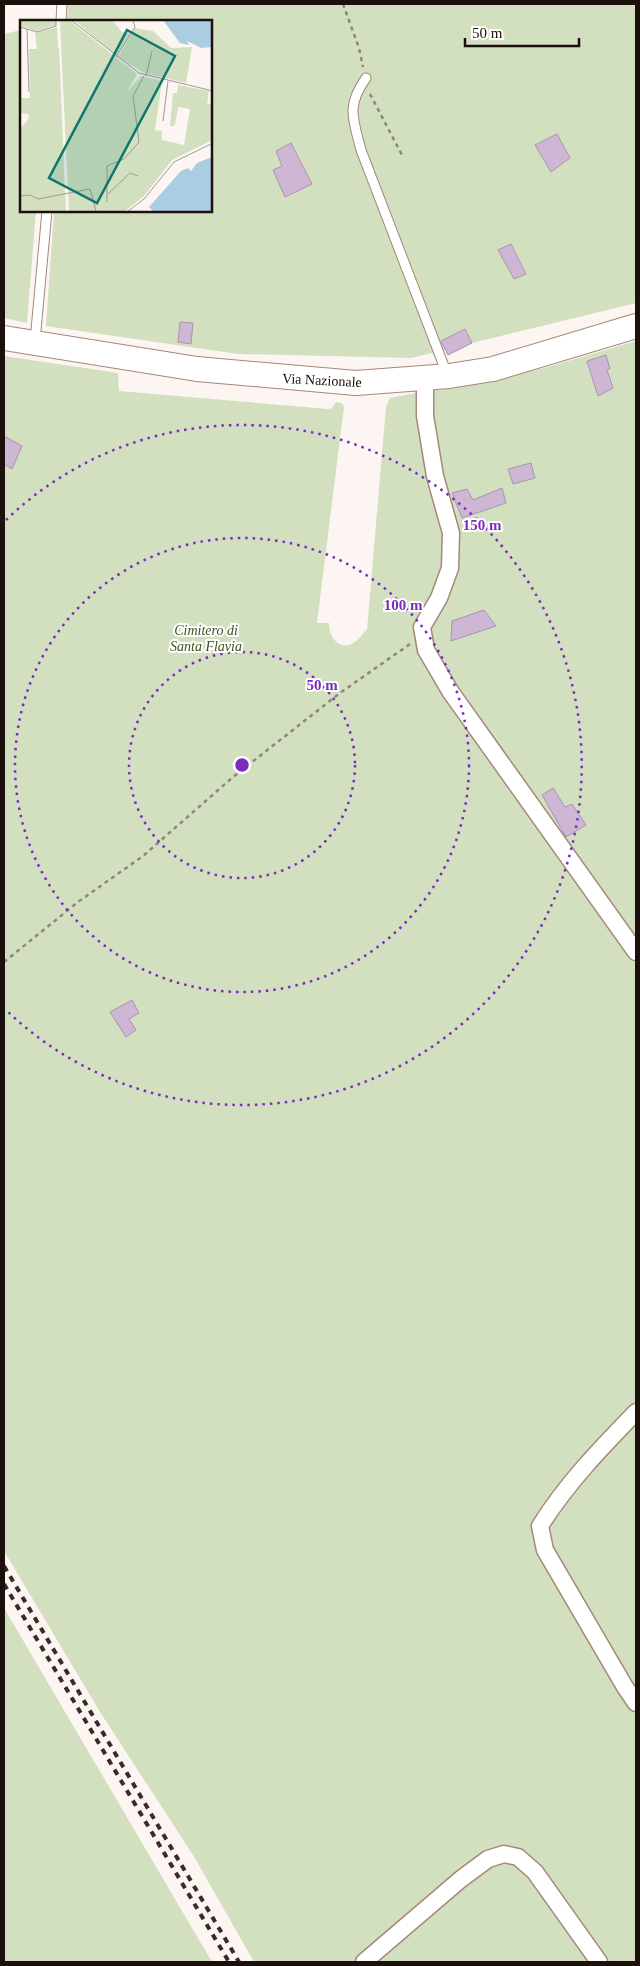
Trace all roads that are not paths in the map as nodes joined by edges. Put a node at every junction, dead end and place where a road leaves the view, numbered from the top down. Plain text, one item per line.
1 (62, 4) edge
2 (61, 20) edge
3 (366, 78) dead end
4 (47, 212) edge
5 (636, 326) edge
6 (4, 338) edge
7 (35, 344) junction
8 (437, 377) junction
9 (636, 952) edge
10 (636, 1412) edge
11 (636, 1703) edge
12 (364, 1962) edge
13 (599, 1962) edge

1 - 2 lane
3 - 8 lane
4 - 7 lane
5 - 8 main road, Via Nazionale
6 - 7 main road, Via Nazionale
7 - 8 main road, Via Nazionale
8 - 9 street
10 - 11 street
12 - 13 street

